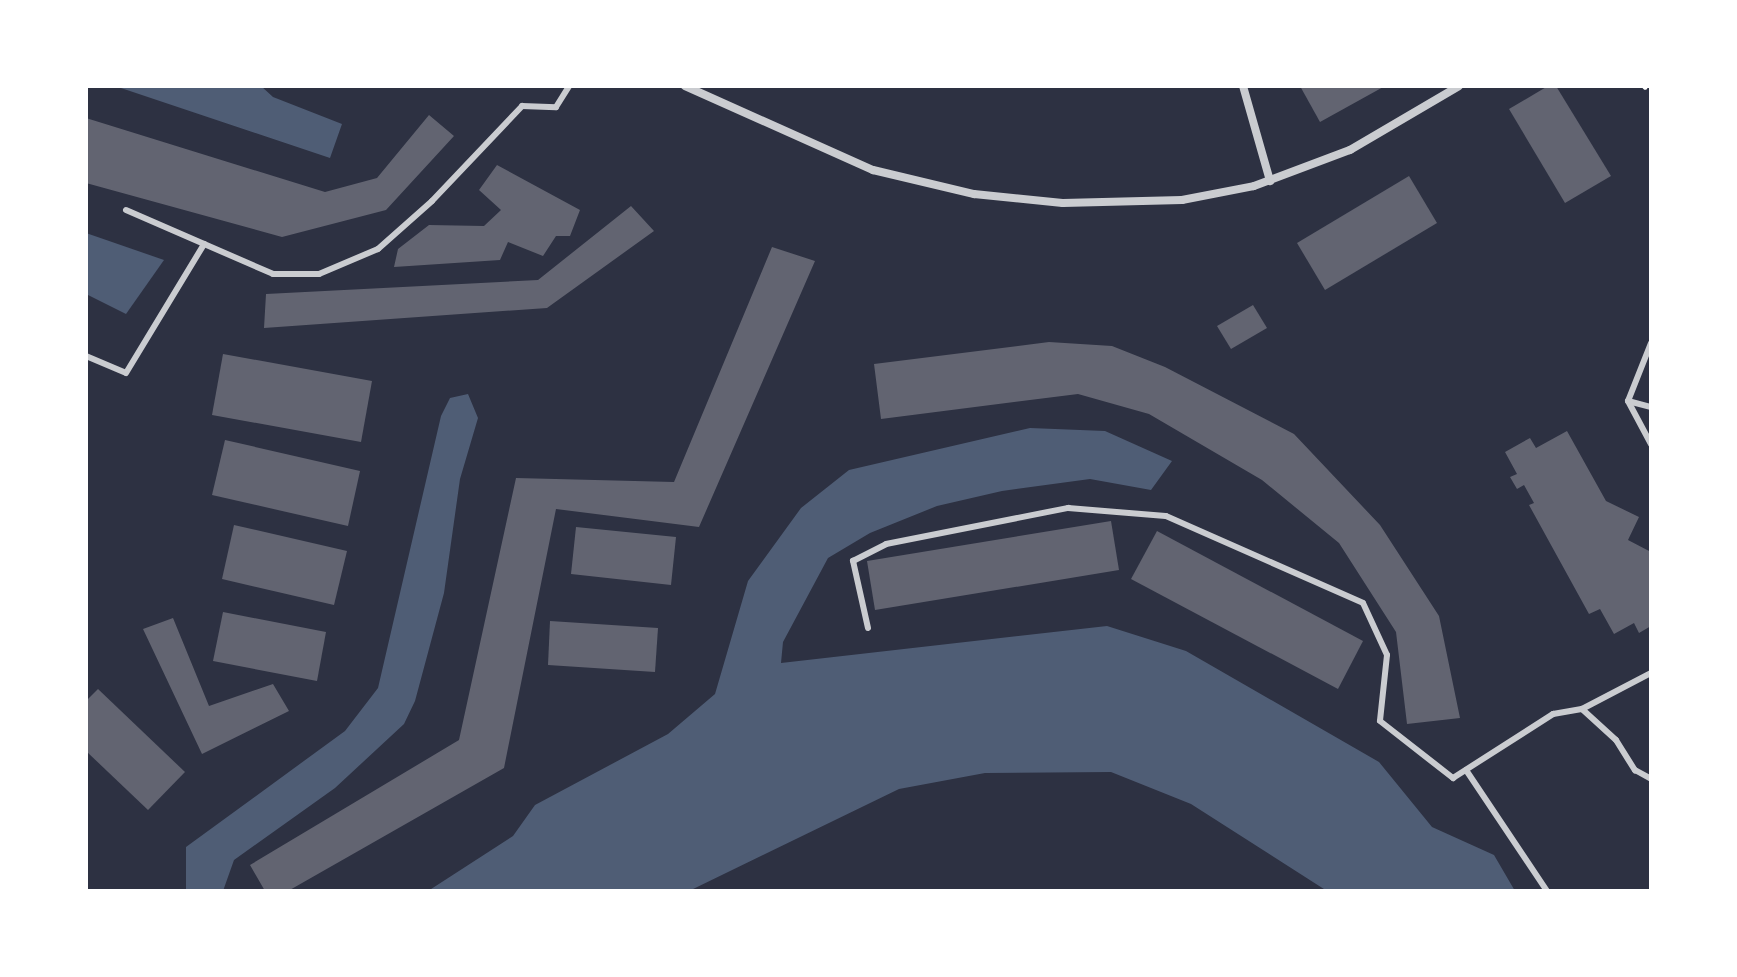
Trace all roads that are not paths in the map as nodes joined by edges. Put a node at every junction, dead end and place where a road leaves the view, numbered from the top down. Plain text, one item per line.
1 (569, 86) edge
2 (685, 86) edge
3 (1243, 86) edge
4 (1459, 86) edge
5 (1270, 181) junction
6 (126, 210) dead end
7 (204, 244) junction
8 (1651, 343) edge
9 (86, 356) edge
10 (1628, 401) junction
11 (1651, 407) edge
12 (1651, 444) edge
13 (868, 628) dead end
14 (1651, 673) edge
15 (1582, 709) junction
16 (1466, 770) junction
17 (1651, 779) edge
18 (1547, 891) edge

1 - 7 lane
2 - 5 street
3 - 5 street
4 - 5 street
6 - 7 lane
7 - 9 lane
8 - 10 lane
10 - 11 lane
10 - 12 lane
13 - 16 lane
14 - 15 lane
15 - 16 lane
15 - 17 lane
16 - 18 lane

